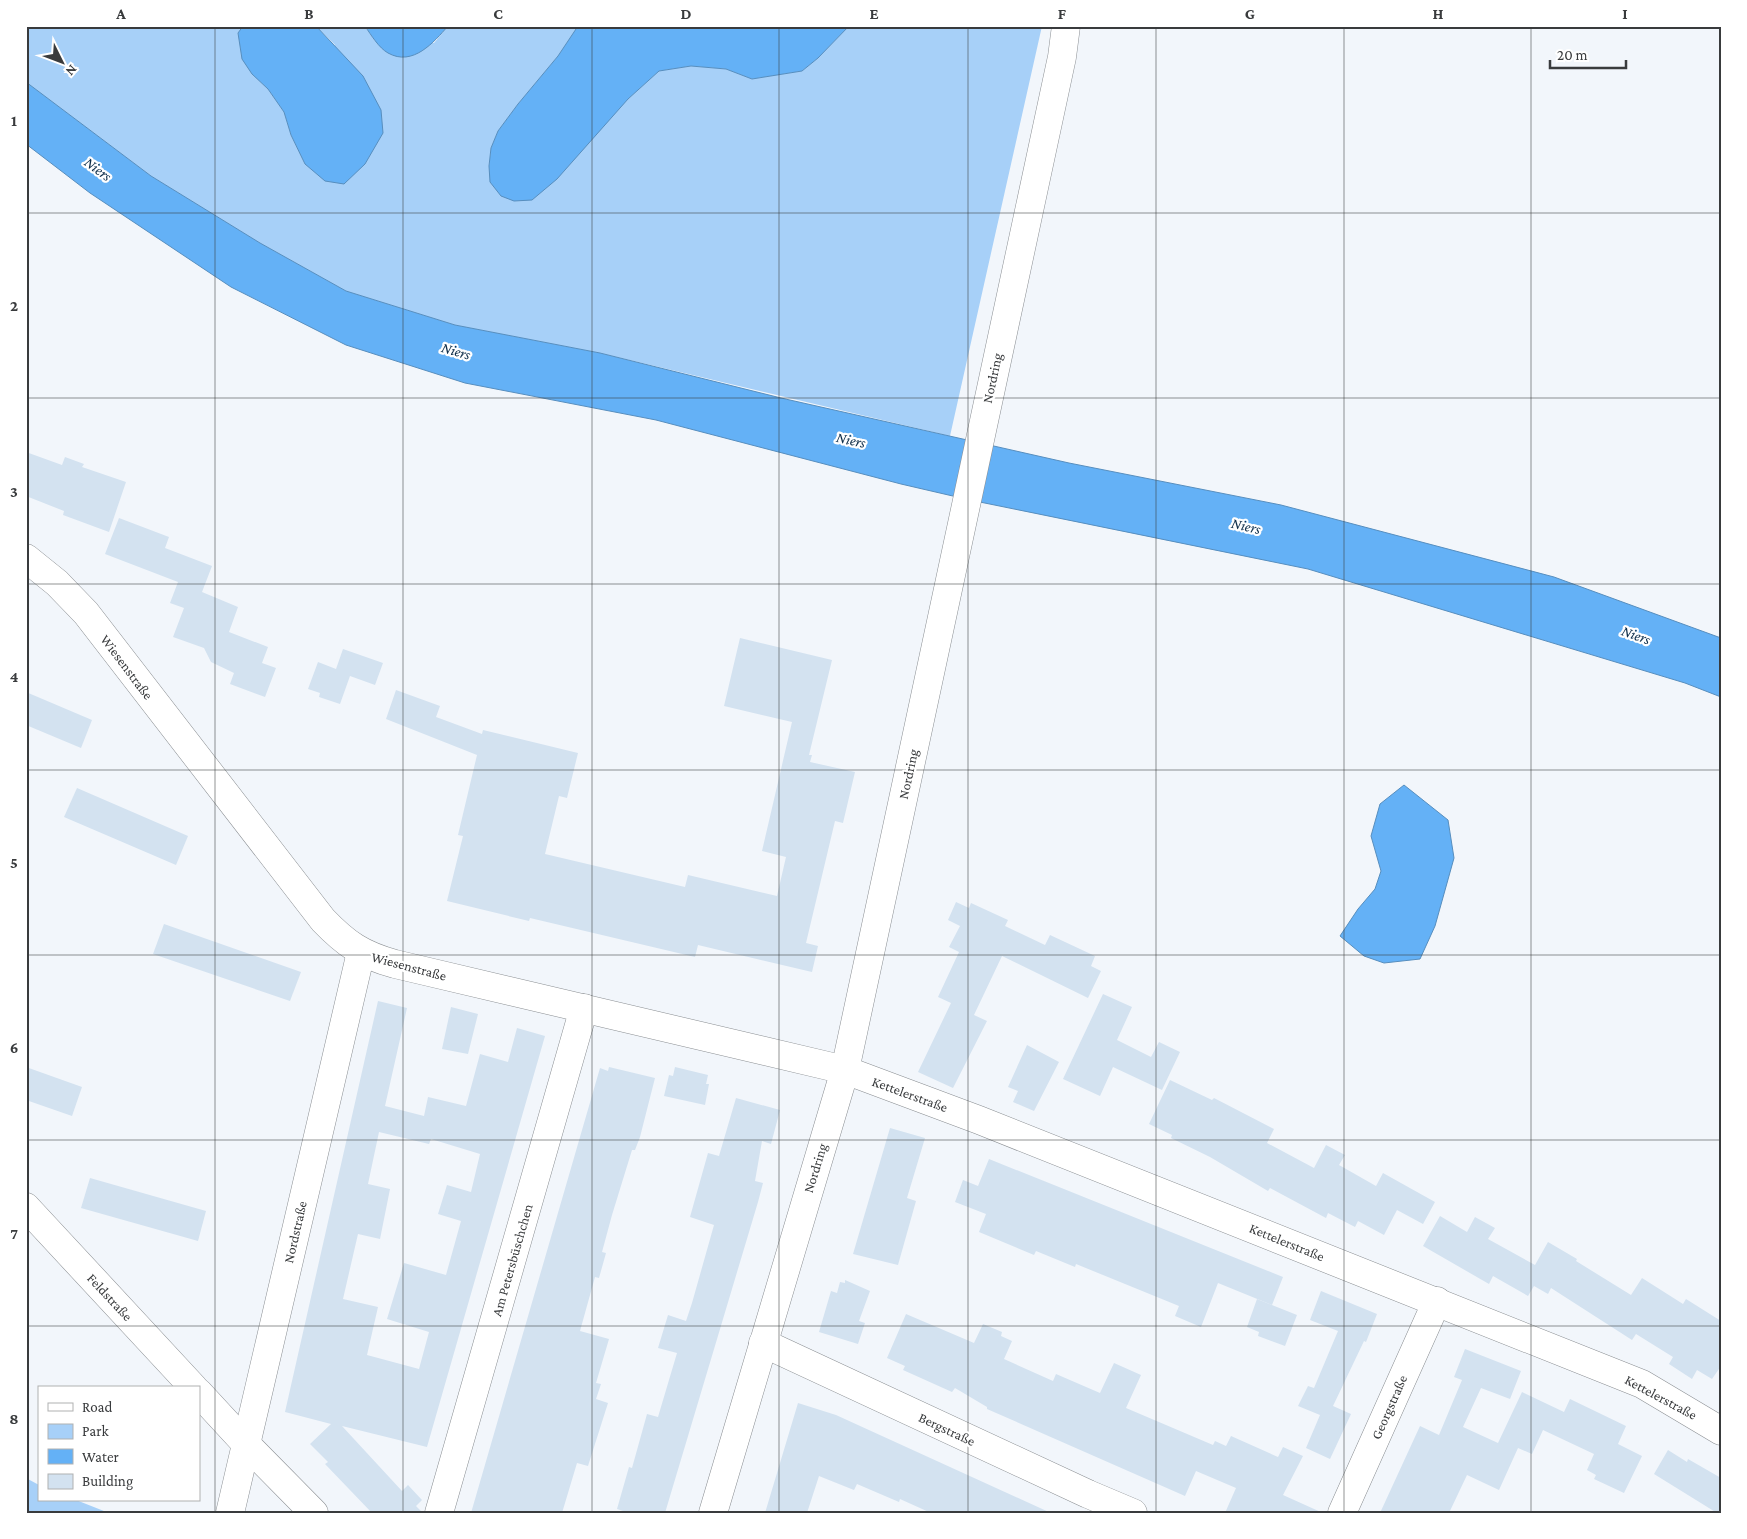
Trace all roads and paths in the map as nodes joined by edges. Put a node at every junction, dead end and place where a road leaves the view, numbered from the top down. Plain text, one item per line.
1 (1066, 26) edge
2 (26, 558) edge
3 (361, 952) junction
4 (584, 1008) junction
5 (845, 1070) junction
6 (26, 1207) edge
7 (1437, 1301) junction
8 (762, 1343) junction
9 (192, 1386) edge
10 (200, 1394) edge
11 (1721, 1430) edge
12 (246, 1444) junction
13 (230, 1513) edge
14 (314, 1513) edge
15 (439, 1513) edge
16 (714, 1513) edge
17 (1133, 1513) edge
18 (1342, 1513) edge

1 - 5 street, Nordring
2 - 3 street, Wiesenstraße
3 - 4 street, Wiesenstraße
3 - 12 street, Nordstraße
4 - 5 street, Wiesenstraße
4 - 15 street, Am Petersbüschchen
5 - 7 street, Kettelerstraße
5 - 8 street, Nordring
6 - 9 street, Feldstraße
7 - 11 street, Kettelerstraße
7 - 18 street, Georgstraße
8 - 16 street, Nordring
8 - 17 street, Bergstraße
10 - 12 street
12 - 13 street, Nordstraße
12 - 14 street

